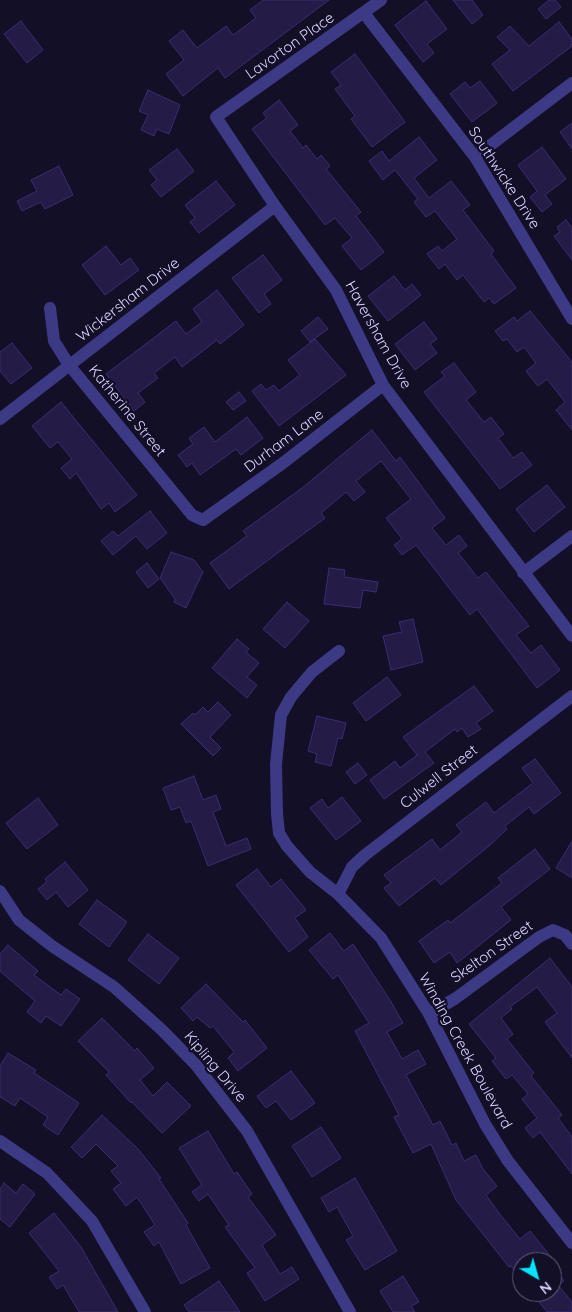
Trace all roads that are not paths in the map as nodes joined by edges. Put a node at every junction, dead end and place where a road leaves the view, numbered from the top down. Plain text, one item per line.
1 (381, 0) edge
2 (364, 13) junction
3 (572, 82) edge
4 (216, 117) joint
5 (474, 157) junction
6 (275, 206) junction
7 (50, 308) dead end
8 (571, 316) edge
9 (69, 365) junction
10 (383, 384) junction
11 (0, 419) edge
12 (202, 520) joint
13 (572, 536) edge
14 (523, 573) junction
15 (572, 636) edge
16 (339, 651) dead end
17 (572, 696) edge
18 (0, 891) edge
19 (338, 894) junction
20 (5, 912) edge
21 (572, 944) edge
22 (429, 1014) junction
23 (0, 1141) edge
24 (572, 1243) edge
25 (145, 1312) edge
26 (350, 1312) edge

1 - 2 street, Lavorton Place
2 - 4 street, Lavorton Place
2 - 5 street, Southwicke Drive
3 - 5 street
4 - 6 street, Haversham Drive
5 - 8 street, Southwicke Drive
6 - 9 street, Wickersham Drive
6 - 10 street, Haversham Drive
7 - 9 street, Katherine Street
9 - 11 street, Wickersham Drive
9 - 12 street, Katherine Street
10 - 12 street, Durham Lane
10 - 14 street, Haversham Drive
13 - 14 street
14 - 15 street, Haversham Drive
16 - 19 street, Winding Creek Boulevard
17 - 19 street, Culwell Street
18 - 20 street, Kipling Drive
19 - 22 street, Winding Creek Boulevard
20 - 26 street, Kipling Drive
21 - 22 street, Skelton Street
22 - 24 street, Winding Creek Boulevard
23 - 25 street

